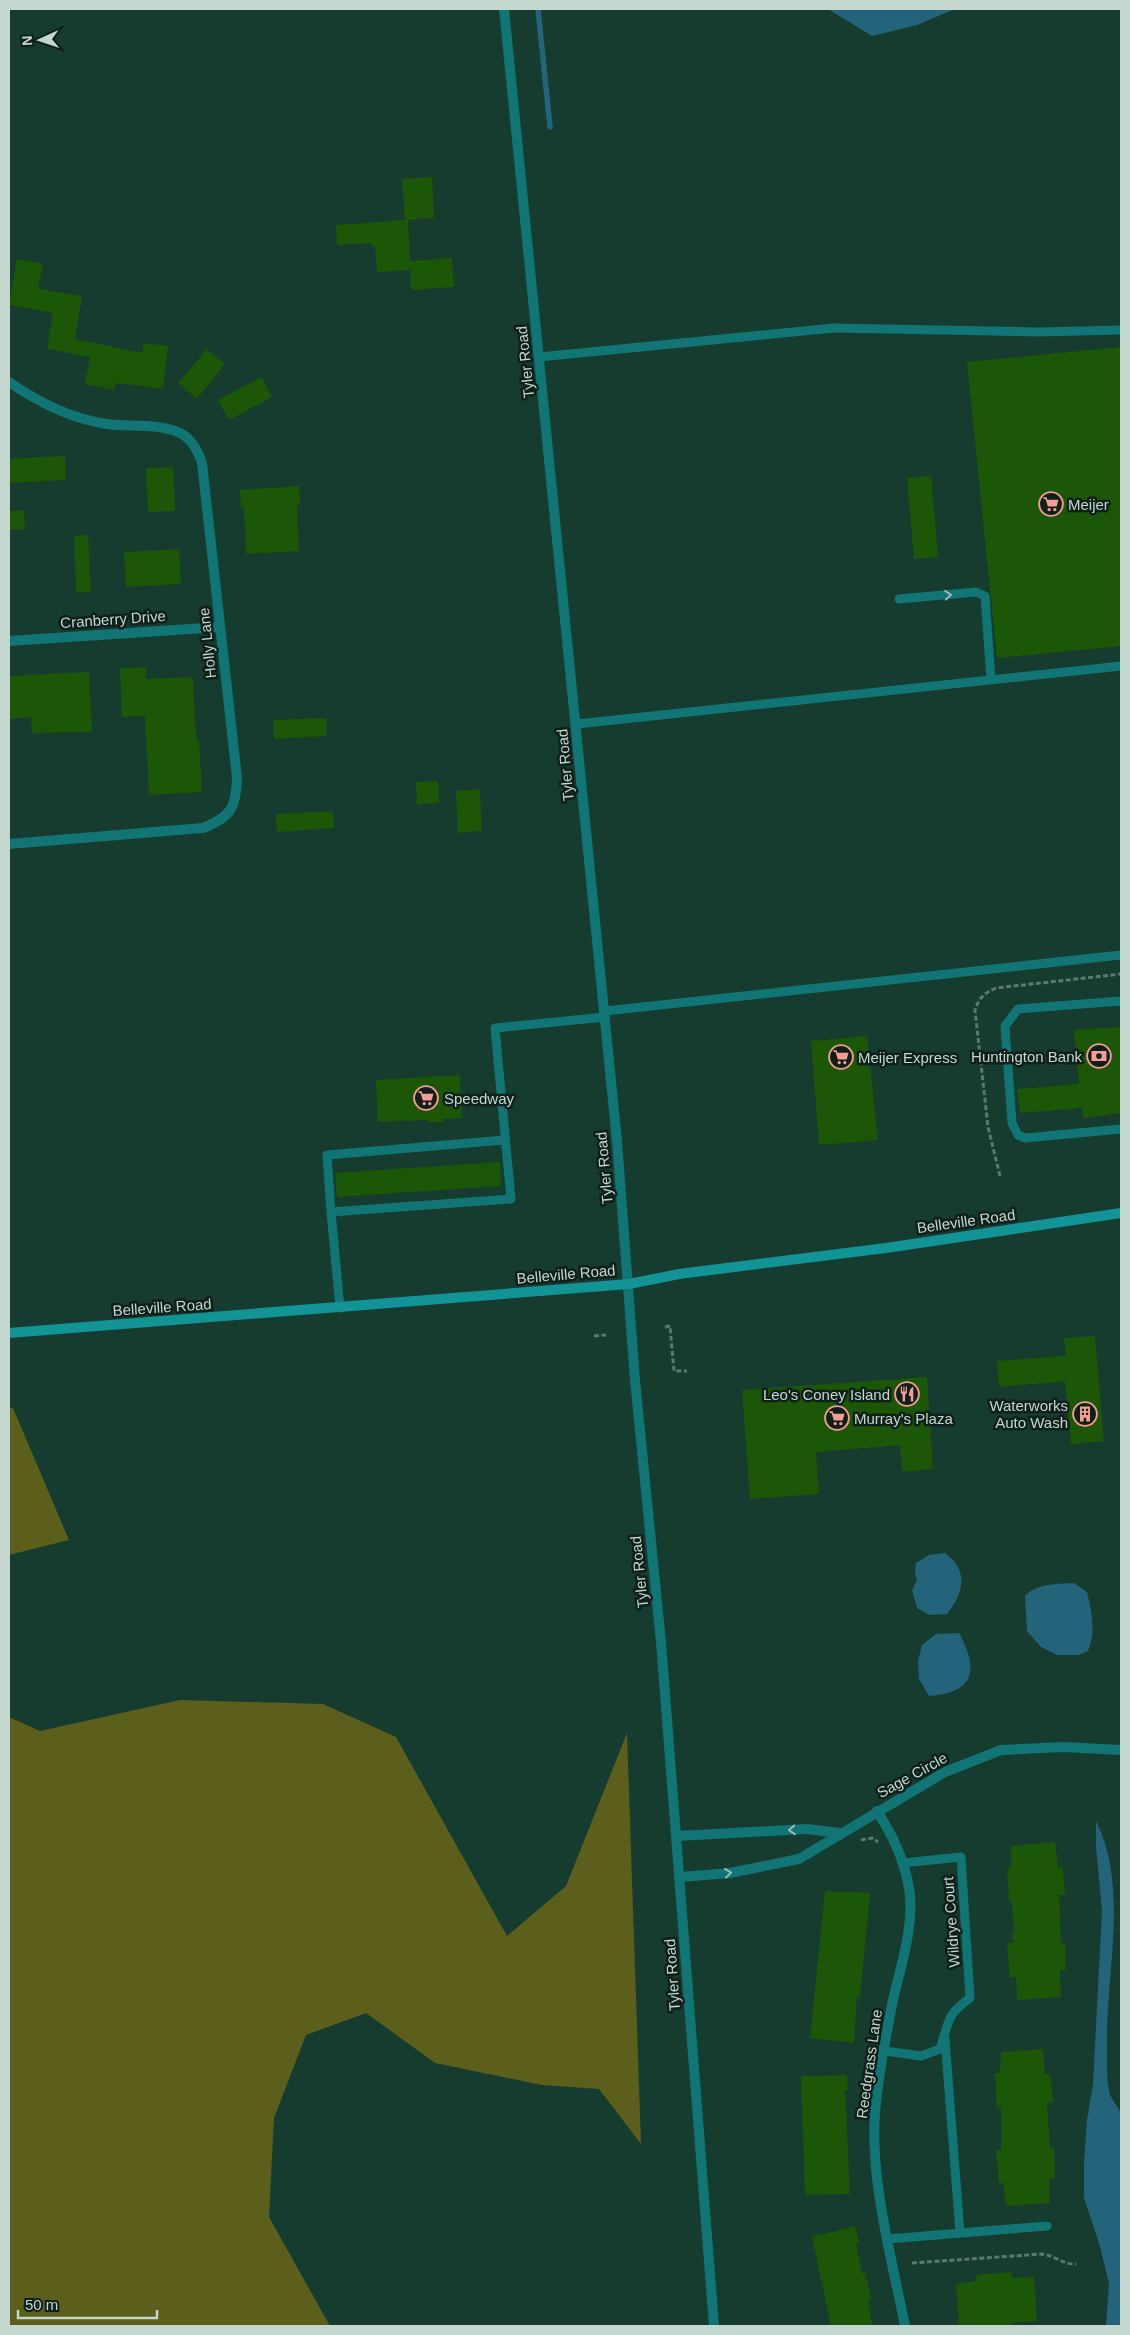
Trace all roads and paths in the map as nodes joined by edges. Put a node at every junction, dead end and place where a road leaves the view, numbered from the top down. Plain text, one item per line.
1 (504, 9) edge
2 (1121, 330) edge
3 (539, 357) junction
4 (9, 382) edge
5 (899, 599) dead end
6 (220, 627) junction
7 (9, 641) edge
8 (1121, 666) edge
9 (991, 680) junction
10 (577, 724) junction
11 (9, 844) edge
12 (1121, 955) edge
13 (1121, 1001) edge
14 (605, 1014) junction
15 (1121, 1129) edge
16 (505, 1140) junction
17 (331, 1212) junction
18 (1121, 1213) edge
19 (628, 1284) junction
20 (340, 1308) junction
21 (665, 1327) dead end
22 (9, 1333) edge
23 (606, 1335) dead end
24 (594, 1336) dead end
25 (686, 1370) dead end
26 (1121, 1750) edge
27 (877, 1811) junction
28 (840, 1833) junction
29 (677, 1836) junction
30 (902, 1863) junction
31 (680, 1877) junction
32 (945, 2034) junction
33 (885, 2051) junction
34 (1047, 2226) dead end
35 (960, 2233) junction
36 (888, 2240) junction
37 (912, 2263) dead end
38 (1076, 2264) dead end
39 (714, 2326) edge
40 (905, 2326) edge

1 - 3 street, Tyler Road
2 - 3 lane
3 - 10 street, Tyler Road
4 - 6 street, Holly Lane
5 -> 9 lane
6 - 7 street, Cranberry Drive
6 - 11 street, Holly Lane
8 - 9 lane
9 - 10 lane
10 - 14 street, Tyler Road
12 - 14 lane
13 - 15 lane
14 - 16 lane
14 - 19 street, Tyler Road
16 - 17 lane
16 - 17 lane
17 - 20 lane
18 - 19 main road, Belleville Road
19 - 20 main road, Belleville Road
19 - 29 street, Tyler Road
20 - 22 main road, Belleville Road
21 - 25 path
23 - 24 path
26 - 27 street, Sage Circle
27 - 28 street, Sage Circle
27 - 30 street, Reedgrass Lane
28 -> 29 street
31 -> 28 street, Sage Circle
29 - 31 street, Tyler Road
30 - 32 lane, Wildrye Court
30 - 33 street, Reedgrass Lane
31 - 39 street, Tyler Road
32 - 33 lane, Wildrye Court
32 - 35 lane, Wildrye Court
33 - 36 street, Reedgrass Lane
34 - 35 lane
35 - 36 lane
36 - 40 street, Reedgrass Lane
37 - 38 path

